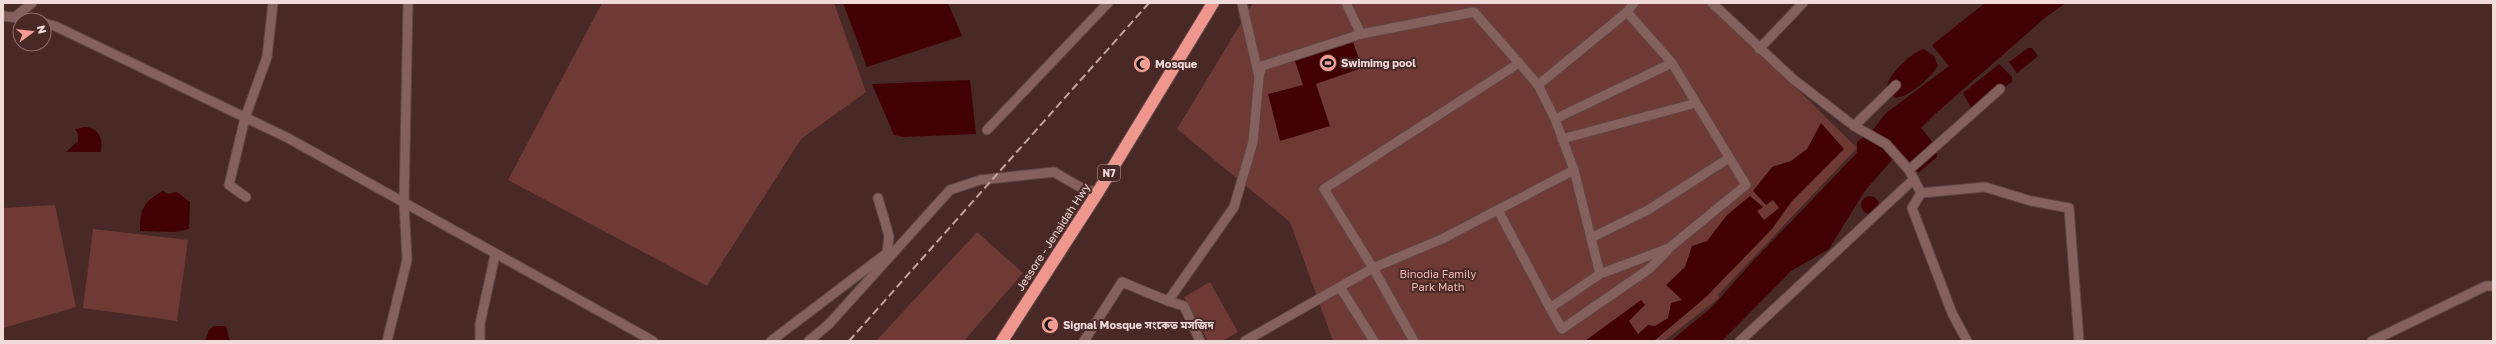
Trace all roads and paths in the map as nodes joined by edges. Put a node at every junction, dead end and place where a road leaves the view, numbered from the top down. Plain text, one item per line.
1 (32, 3) edge
2 (273, 3) edge
3 (408, 3) edge
4 (1108, 3) edge
5 (1212, 3) edge
6 (1242, 3) edge
7 (1346, 3) edge
8 (1634, 3) edge
9 (1712, 3) edge
10 (1803, 3) edge
11 (21, 12) edge
12 (1627, 12) junction
13 (52, 25) edge
14 (1361, 34) junction
15 (1759, 49) junction
16 (1520, 63) junction
17 (1672, 63) junction
18 (1259, 77) junction
19 (1538, 85) junction
20 (1896, 85) dead end
21 (2000, 89) dead end
22 (1696, 103) junction
23 (245, 118) junction
24 (1555, 118) junction
25 (1854, 126) junction
26 (987, 130) dead end
27 (1562, 139) junction
28 (1729, 158) junction
29 (1574, 170) junction
30 (1909, 170) junction
31 (1914, 179) junction
32 (1098, 192) junction
33 (1921, 193) junction
34 (246, 197) dead end
35 (878, 198) dead end
36 (404, 202) junction
37 (1498, 210) junction
38 (1591, 238) junction
39 (1669, 248) junction
40 (495, 255) junction
41 (1374, 268) junction
42 (1600, 274) junction
43 (2493, 286) edge
44 (1340, 287) junction
45 (1168, 301) junction
46 (1550, 308) junction
47 (387, 341) edge
48 (480, 341) edge
49 (653, 341) edge
50 (771, 341) edge
51 (809, 341) edge
52 (1002, 341) edge
53 (1084, 341) edge
54 (1200, 341) edge
55 (1245, 341) edge
56 (1374, 341) edge
57 (1414, 341) edge
58 (1740, 341) edge
59 (1967, 341) edge
60 (2079, 341) edge
61 (2372, 341) edge

1 - 11 street
2 - 23 street
3 - 36 street
4 - 26 street
5 - 32 highway, Jessore - Jenaidah Hwy / N7
6 - 18 street
7 - 14 street
8 - 12 street
9 - 15 street
10 - 15 street
12 - 17 street
12 - 19 street
13 - 23 street
14 - 16 street
14 - 18 street
15 - 25 street
16 - 19 street
16 - 41 street
17 - 22 street
17 - 24 street
18 - 45 street
19 - 24 street
20 - 25 street
21 - 30 street
22 - 27 street
22 - 28 street
23 - 34 street
23 - 36 street
24 - 27 street
25 - 30 street
27 - 29 street
28 - 38 street
28 - 39 street
29 - 37 street
29 - 38 street
30 - 31 street
31 - 33 street
31 - 58 street
32 - 51 street
32 - 52 highway, Jessore - Jenaidah Hwy / N7
33 - 59 street
33 - 60 street
35 - 50 street
36 - 40 street
36 - 47 street
37 - 41 street
37 - 46 street
38 - 42 street
39 - 42 street
39 - 46 street
40 - 48 street
40 - 49 street
41 - 44 street
41 - 57 street
42 - 46 street
43 - 61 street
44 - 55 street
44 - 56 street
45 - 53 street
45 - 54 street

